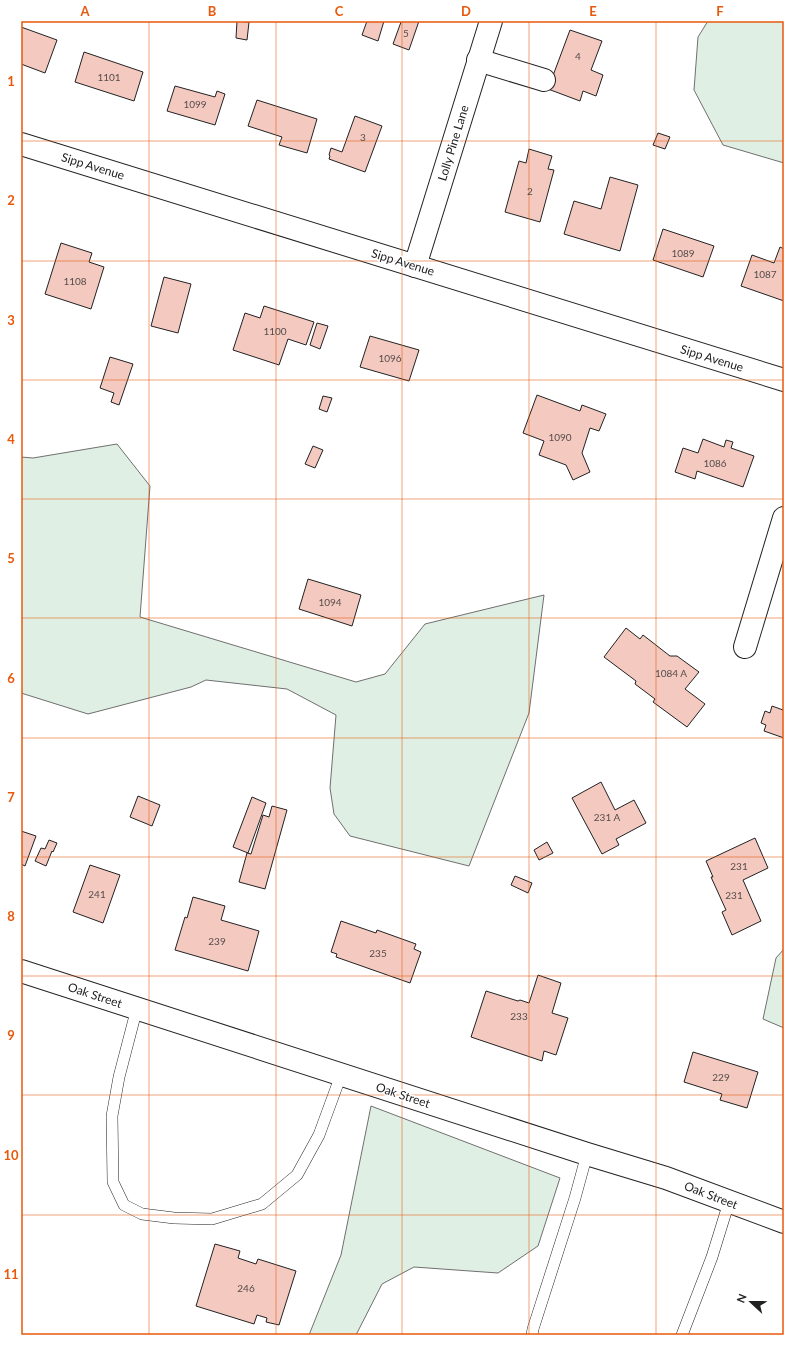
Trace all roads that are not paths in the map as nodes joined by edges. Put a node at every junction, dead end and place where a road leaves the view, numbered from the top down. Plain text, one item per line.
1 (491, 21) edge
2 (478, 60) junction
3 (544, 80) dead end
4 (21, 144) edge
5 (415, 266) junction
6 (784, 380) edge
7 (784, 518) edge
8 (745, 647) dead end
9 (21, 971) edge
10 (137, 1008) junction
11 (341, 1074) junction
12 (587, 1154) junction
13 (729, 1202) junction
14 (784, 1222) edge
15 (532, 1333) edge
16 (682, 1335) edge

1 - 2 street, Lolly Pine Lane
2 - 3 street
2 - 5 street, Lolly Pine Lane
4 - 5 street, Sipp Avenue
5 - 6 street, Sipp Avenue
7 - 8 street
9 - 10 street, Oak Street
10 - 11 street, Oak Street
10 - 11 lane
11 - 12 street, Oak Street
12 - 13 street, Oak Street
12 - 15 lane
13 - 14 street, Oak Street
13 - 16 lane

